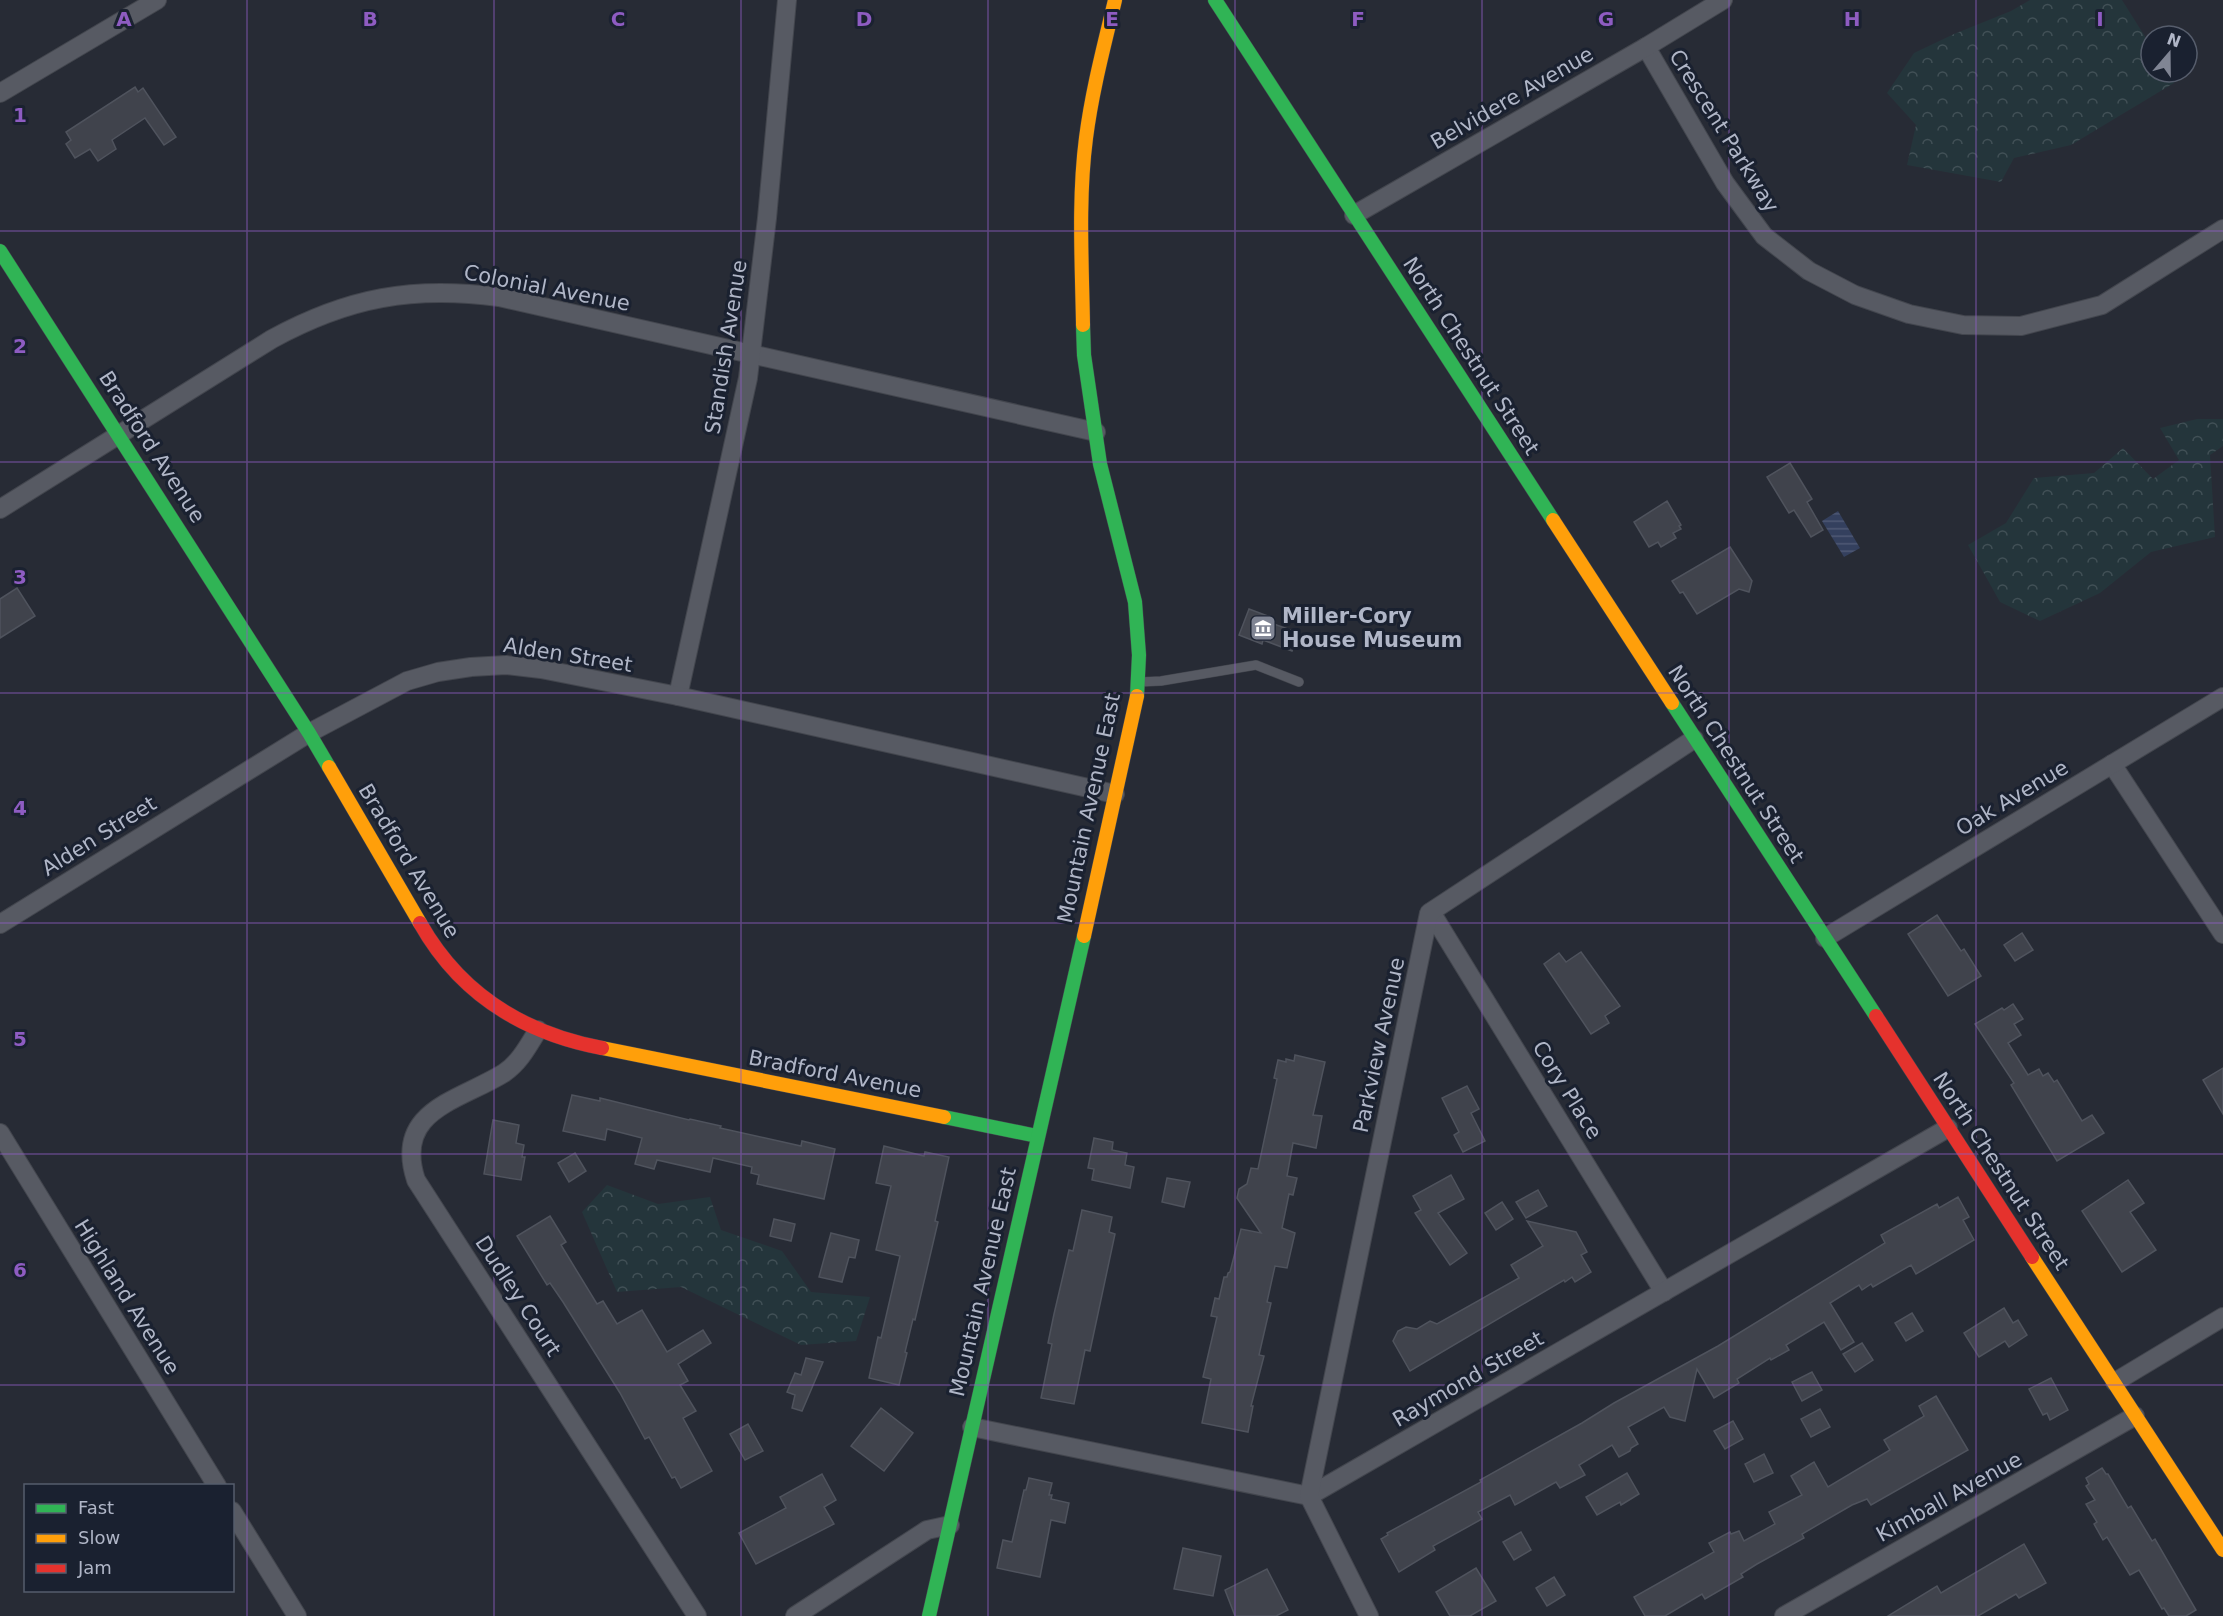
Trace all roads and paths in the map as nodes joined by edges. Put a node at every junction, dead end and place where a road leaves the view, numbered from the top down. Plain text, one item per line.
1 (157, 0) edge
2 (787, 0) edge
3 (1115, 0) edge
4 (1215, 0) edge
5 (1723, 0) edge
6 (1646, 47) junction
7 (0, 93) edge
8 (1354, 215) junction
9 (2223, 229) edge
10 (0, 251) edge
11 (751, 354) junction
12 (1096, 432) junction
13 (119, 436) junction
14 (0, 509) edge
15 (1138, 682) junction
16 (1299, 682) dead end
17 (678, 696) junction
18 (2223, 697) edge
19 (309, 733) junction
20 (1694, 739) junction
21 (2112, 764) junction
22 (1115, 794) junction
23 (1431, 912) junction
24 (0, 924) edge
25 (2223, 934) edge
26 (1825, 938) junction
27 (538, 1030) junction
28 (1948, 1128) junction
29 (0, 1133) edge
30 (1037, 1136) junction
31 (1664, 1292) junction
32 (2223, 1317) edge
33 (2115, 1382) junction
34 (2135, 1416) junction
35 (972, 1427) junction
36 (216, 1484) edge
37 (1309, 1496) junction
38 (234, 1514) edge
39 (950, 1525) junction
40 (2223, 1550) edge
41 (297, 1616) edge
42 (697, 1616) edge
43 (795, 1616) edge
44 (929, 1616) edge
45 (1369, 1616) edge
46 (1784, 1616) edge

1 - 7 street
2 - 11 street, Standish Avenue
3 - 12 street, Mountain Avenue East
4 - 8 street, North Chestnut Street
5 - 6 street, Belvidere Avenue
6 - 8 street, Belvidere Avenue
6 - 9 street, Crescent Parkway
8 - 20 street, North Chestnut Street
10 - 13 street, Bradford Avenue
11 - 12 street, Colonial Avenue
11 - 13 street, Colonial Avenue
11 - 17 street, Standish Avenue
12 - 15 street, Mountain Avenue East
13 - 14 street, Colonial Avenue
13 - 19 street, Bradford Avenue
15 - 16 lane
15 - 22 street, Mountain Avenue East
17 - 19 street, Alden Street
17 - 22 street, Alden Street
18 - 21 street, Oak Avenue
19 - 24 street, Alden Street
19 - 27 street, Bradford Avenue
20 - 23 street
20 - 26 street, North Chestnut Street
21 - 25 street
21 - 26 street, Oak Avenue
22 - 30 street, Mountain Avenue East
23 - 31 street, Cory Place
23 - 37 street, Parkview Avenue
26 - 28 street, North Chestnut Street
27 - 30 street, Bradford Avenue
27 - 42 street, Dudley Court
28 - 31 street, Raymond Street
28 - 33 street, North Chestnut Street
29 - 36 street, Highland Avenue
30 - 35 street, Mountain Avenue East
31 - 37 street, Raymond Street
32 - 33 street
33 - 34 street, North Chestnut Street
34 - 40 street, North Chestnut Street
34 - 46 street, Kimball Avenue
35 - 37 street
35 - 39 street, Mountain Avenue East
37 - 45 street
38 - 41 street
39 - 43 street
39 - 44 street, Mountain Avenue East

